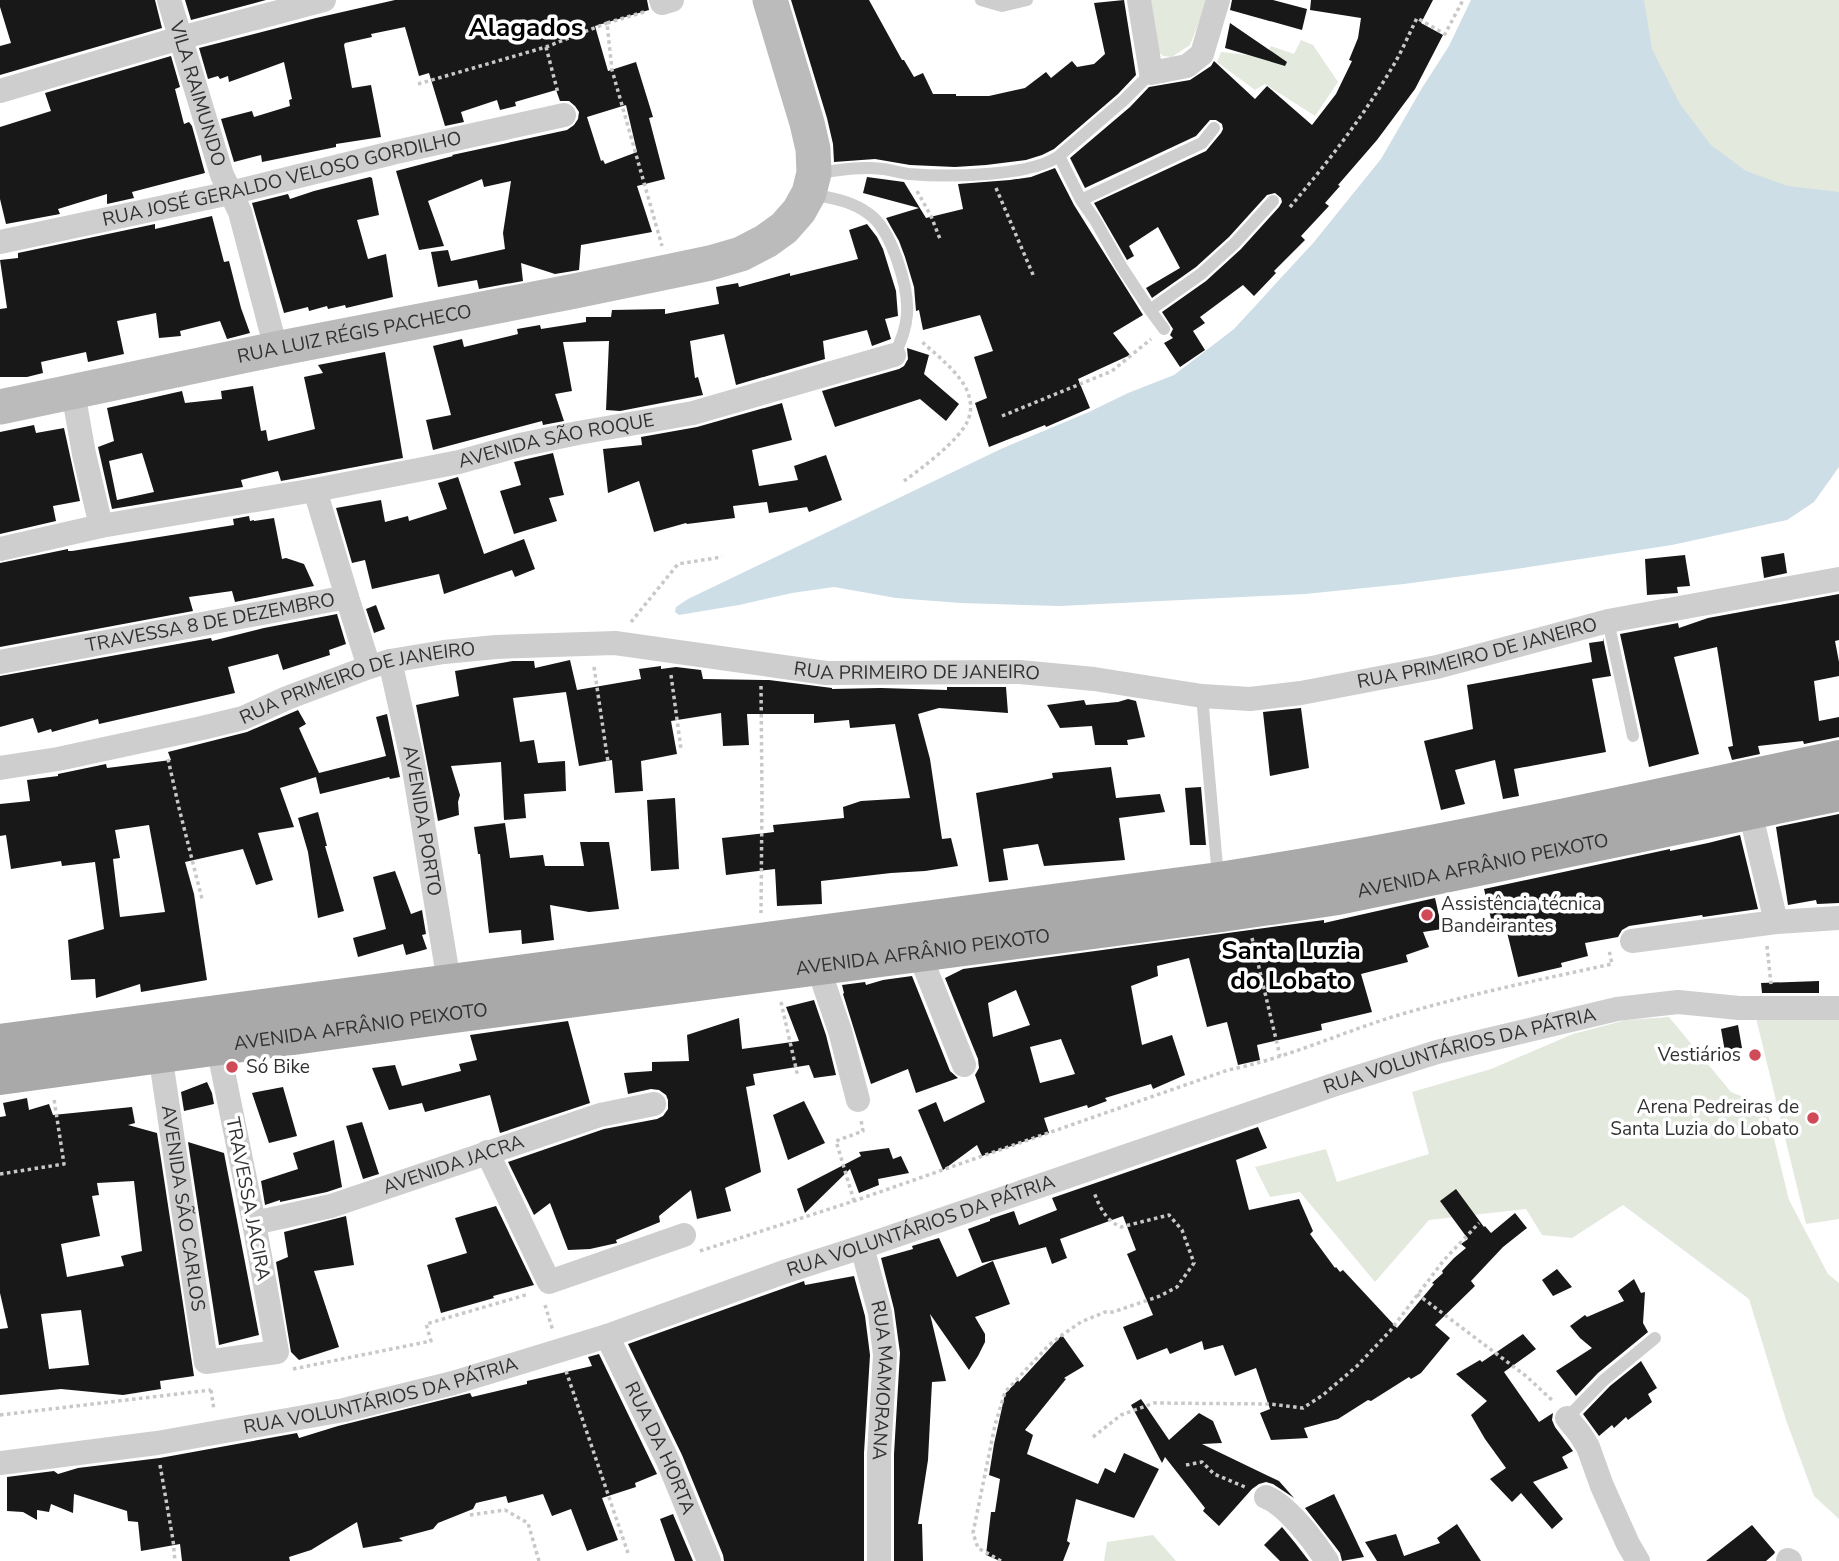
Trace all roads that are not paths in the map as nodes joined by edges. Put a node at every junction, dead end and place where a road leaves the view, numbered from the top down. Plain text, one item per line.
1 (169, 0) edge
2 (324, 0) edge
3 (770, 0) edge
4 (981, 0) edge
5 (1027, 0) edge
6 (1139, 0) edge
7 (1218, 0) edge
8 (180, 38) junction
9 (1151, 73) junction
10 (0, 90) edge
11 (564, 115) road end
12 (1214, 128) dead end
13 (1059, 156) junction
14 (811, 183) junction
15 (230, 193) junction
16 (1082, 200) junction
17 (1273, 201) road end
18 (0, 242) edge
19 (1150, 310) junction
20 (1164, 328) road end
21 (276, 349) junction
22 (894, 355) joint
23 (73, 392) junction
24 (0, 407) edge
25 (315, 490) junction
26 (101, 526) junction
27 (0, 550) edge
28 (1839, 579) edge
29 (347, 597) junction
30 (1608, 621) junction
31 (0, 662) edge
32 (379, 664) junction
33 (1202, 696) junction
34 (1633, 736) dead end
35 (1839, 759) edge
36 (0, 768) edge
37 (1839, 792) edge
38 (1750, 811) junction
39 (1219, 881) junction
40 (1839, 918) edge
41 (1776, 922) junction
42 (1632, 941) road end
43 (919, 953) junction
44 (767, 957) junction
45 (818, 967) junction
46 (449, 982) junction
47 (1839, 1008) edge
48 (0, 1043) edge
49 (218, 1046) junction
50 (160, 1054) junction
51 (964, 1065) dead end
52 (0, 1076) edge
53 (858, 1100) road end
54 (654, 1104) dead end
55 (486, 1152) junction
56 (254, 1223) junction
57 (684, 1235) road end
58 (862, 1247) junction
59 (607, 1336) junction
60 (1655, 1338) dead end
61 (277, 1352) joint
62 (1567, 1418) joint
63 (0, 1463) edge
64 (1266, 1497) road end
65 (709, 1561) edge
66 (879, 1561) edge
67 (1327, 1561) edge
68 (1639, 1561) edge

1 - 8 street, VILA RAIMUNDO
2 - 8 street
3 - 14 main road
4 - 5 lane
6 - 9 street
7 - 9 street
8 - 10 street
8 - 15 street, VILA RAIMUNDO
9 - 13 lane
11 - 15 street, RUA JOSÉ GERALDO VELOSO GORDILHO
12 - 16 lane
13 - 14 lane
13 - 16 lane
14 - 21 main road, RUA LUIZ RÉGIS PACHECO
14 - 22 lane, AVENIDA SÃO ROQUE
15 - 18 street, RUA JOSÉ GERALDO VELOSO GORDILHO
15 - 21 street, VILA RAIMUNDO
16 - 19 lane
17 - 19 lane
19 - 20 lane
21 - 23 main road, RUA LUIZ RÉGIS PACHECO
22 - 25 street, AVENIDA SÃO ROQUE
23 - 24 main road, RUA LUIZ RÉGIS PACHECO
23 - 26 street
25 - 26 street, AVENIDA SÃO ROQUE
25 - 29 street
26 - 27 street, AVENIDA SÃO ROQUE
28 - 30 street, RUA PRIMEIRO DE JANEIRO
29 - 31 street, TRAVESSA 8 DE DEZEMBRO
29 - 32 street, TRAVESSA 8 DE DEZEMBRO
30 - 33 street, RUA PRIMEIRO DE JANEIRO
30 - 34 lane
32 - 33 street, RUA PRIMEIRO DE JANEIRO
32 - 36 street, RUA PRIMEIRO DE JANEIRO
32 - 46 street, AVENIDA PORTO
33 - 39 lane
35 - 39 main road, AVENIDA AFRÂNIO PEIXOTO
37 - 38 main road, AVENIDA AFRÂNIO PEIXOTO
38 - 41 street
38 - 43 main road, AVENIDA AFRÂNIO PEIXOTO
39 - 44 main road, AVENIDA AFRÂNIO PEIXOTO
40 - 41 street
41 - 42 street
43 - 45 main road, AVENIDA AFRÂNIO PEIXOTO
43 - 51 street
44 - 45 main road, AVENIDA AFRÂNIO PEIXOTO
44 - 46 main road, AVENIDA AFRÂNIO PEIXOTO
44 - 49 main road, AVENIDA AFRÂNIO PEIXOTO
45 - 53 street
46 - 48 main road, AVENIDA AFRÂNIO PEIXOTO
47 - 58 street, RUA VOLUNTÁRIOS DA PÁTRIA
49 - 50 main road, AVENIDA AFRÂNIO PEIXOTO
49 - 56 street, TRAVESSA JACIRA
50 - 52 main road, AVENIDA AFRÂNIO PEIXOTO
50 - 61 street, AVENIDA SÃO CARLOS
54 - 55 street, AVENIDA JACRA
55 - 56 street, AVENIDA JACRA
55 - 57 street
56 - 61 street, TRAVESSA JACIRA
58 - 59 street, RUA VOLUNTÁRIOS DA PÁTRIA
58 - 66 street, RUA MAMORANA
59 - 63 street, RUA VOLUNTÁRIOS DA PÁTRIA
59 - 65 street, RUA DA HORTA
60 - 62 lane
62 - 68 street
64 - 67 street

